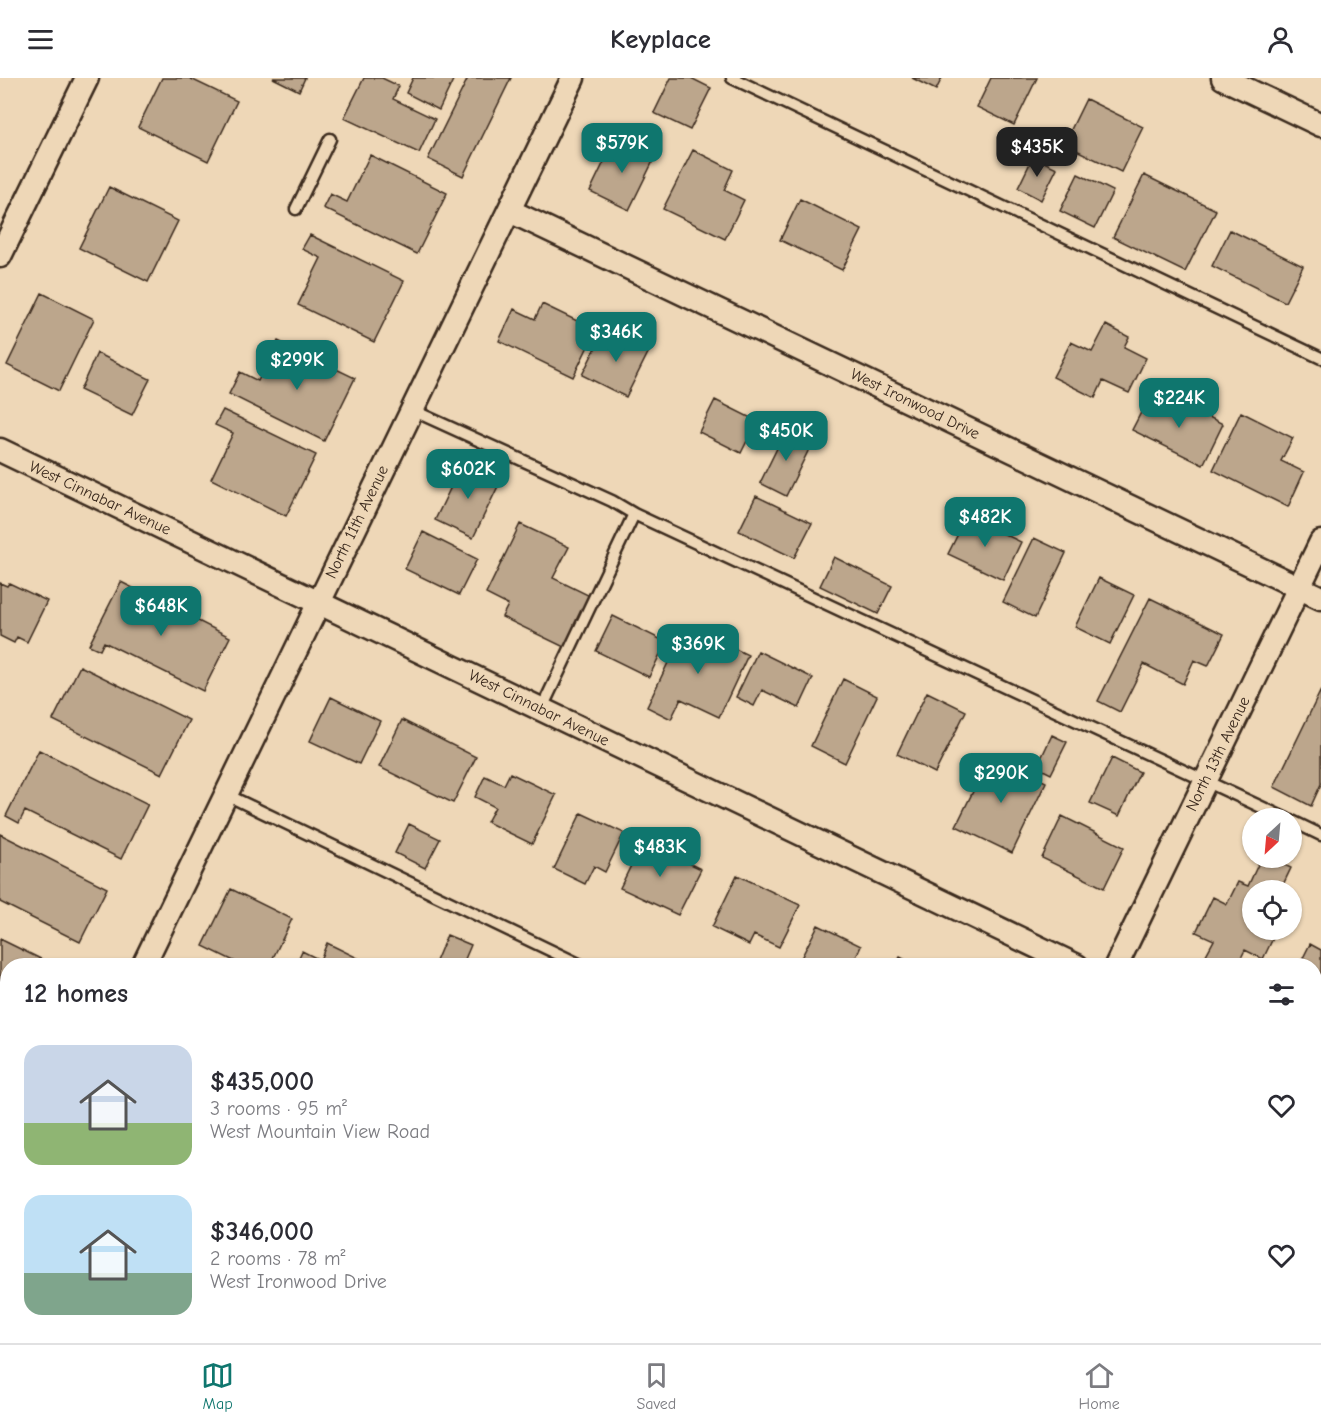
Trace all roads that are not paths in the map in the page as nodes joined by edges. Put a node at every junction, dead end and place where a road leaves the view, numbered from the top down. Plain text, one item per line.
1 (87, 78) edge
2 (573, 78) edge
3 (732, 78) edge
4 (1222, 78) edge
5 (1321, 125) edge
6 (330, 139) dead end
7 (296, 209) dead end
8 (510, 211) junction
9 (0, 256) edge
10 (1321, 358) edge
11 (412, 410) junction
12 (0, 450) edge
13 (634, 514) junction
14 (1321, 542) edge
15 (1300, 588) junction
16 (1321, 598) edge
17 (318, 602) junction
18 (541, 710) junction
19 (1206, 780) junction
20 (227, 795) junction
21 (1264, 808) edge
22 (1302, 826) edge
23 (1321, 836) edge
24 (147, 958) edge
25 (566, 958) edge
26 (1060, 958) edge
27 (1120, 958) edge

1 - 9 street
2 - 8 street, North 11th Avenue
3 - 10 lane
4 - 5 street
6 - 7 lane
8 - 11 street, North 11th Avenue
8 - 15 street, West Ironwood Drive
11 - 13 lane
11 - 17 street, North 11th Avenue
12 - 17 street, West Cinnabar Avenue
13 - 18 lane
13 - 19 lane
14 - 15 street, North 13th Avenue
15 - 16 street, West Ironwood Drive
15 - 19 street, North 13th Avenue
17 - 18 street, West Cinnabar Avenue
17 - 20 street, North 11th Avenue
18 - 26 street, West Cinnabar Avenue
19 - 21 lane
19 - 27 street, North 13th Avenue
20 - 24 street, North 11th Avenue
20 - 25 lane
22 - 23 lane

